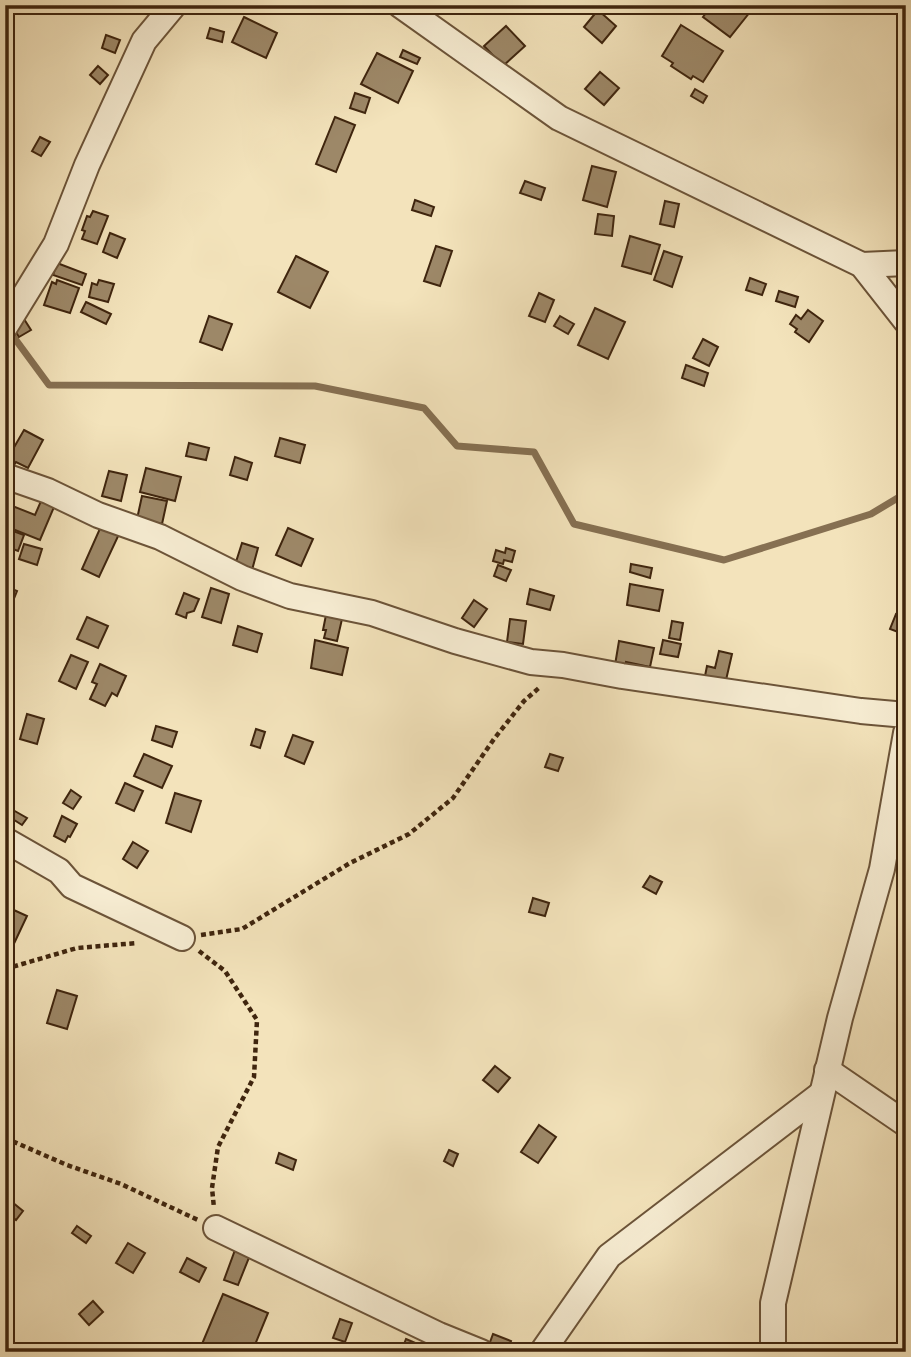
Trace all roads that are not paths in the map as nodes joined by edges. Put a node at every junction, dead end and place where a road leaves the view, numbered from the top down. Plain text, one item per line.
1 (174, 5) edge
2 (400, 5) edge
3 (906, 263) edge
4 (862, 265) junction
5 (906, 321) edge
6 (5, 327) edge
7 (5, 476) edge
8 (906, 715) edge
9 (906, 733) edge
10 (5, 840) edge
11 (182, 938) road end
12 (827, 1070) junction
13 (821, 1094) junction
14 (906, 1124) edge
15 (216, 1228) road end
16 (481, 1352) edge
17 (542, 1352) edge
18 (773, 1352) edge

1 - 6 street
2 - 4 street
3 - 4 street
4 - 5 street
7 - 8 street
9 - 12 street
10 - 11 street
12 - 13 street
12 - 14 street
13 - 17 street
13 - 18 street
15 - 16 street

